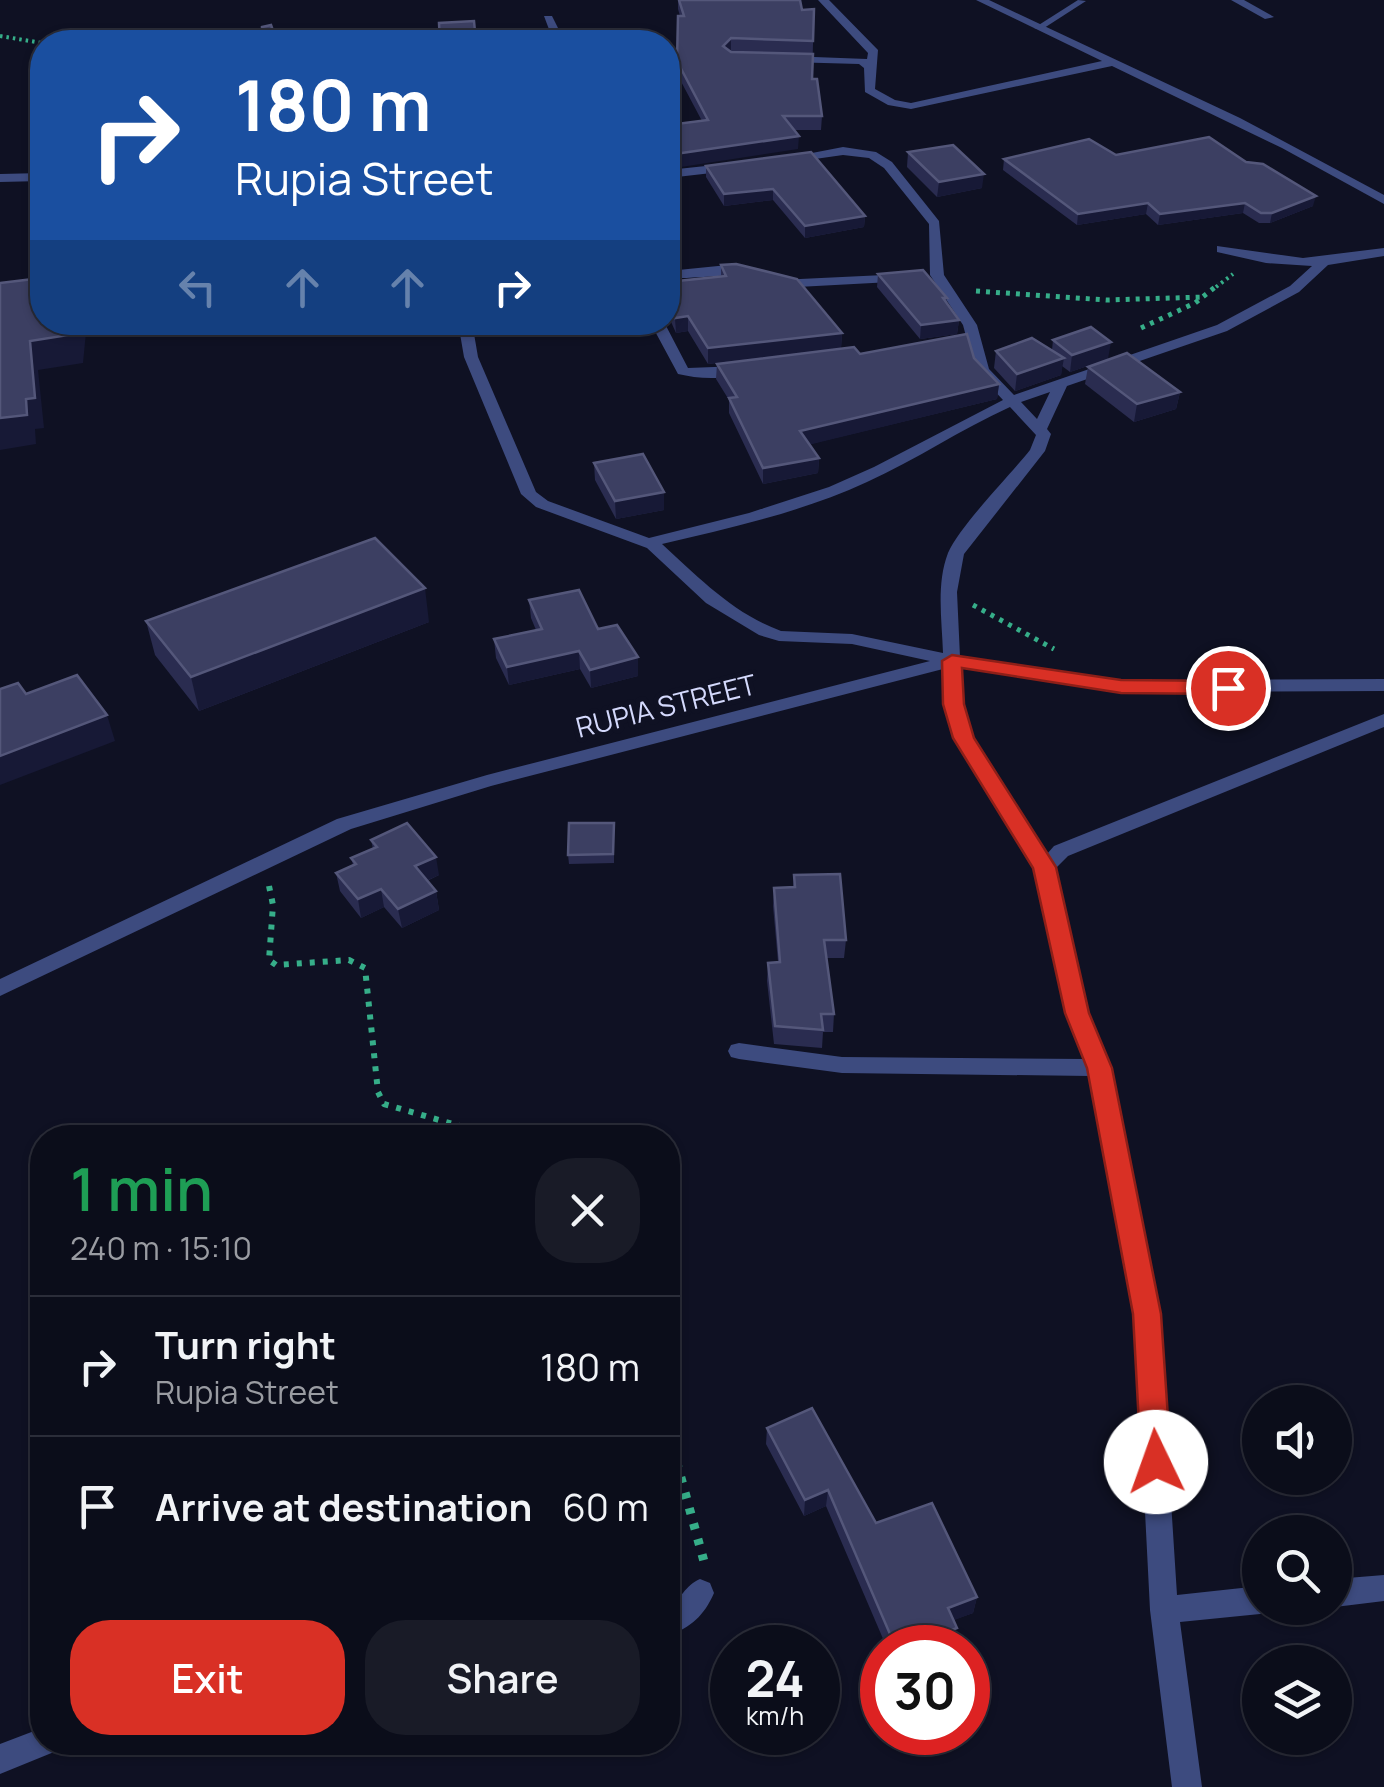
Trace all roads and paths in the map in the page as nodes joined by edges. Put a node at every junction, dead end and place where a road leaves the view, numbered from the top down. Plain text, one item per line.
1 (823, 0) edge
2 (980, 0) edge
3 (1236, 0) edge
4 (1082, 1) edge
5 (1269, 17) dead end
6 (548, 18) dead end
7 (1038, 28) junction
8 (555, 30) edge
9 (0, 36) edge
10 (30, 40) edge
11 (770, 59) edge
12 (1109, 63) junction
13 (870, 67) junction
14 (680, 173) edge
15 (30, 177) edge
16 (0, 178) edge
17 (1384, 200) edge
18 (1222, 249) dead end
19 (1384, 252) edge
20 (1252, 256) junction
21 (1321, 265) junction
22 (680, 274) edge
23 (938, 281) junction
24 (1205, 296) junction
25 (467, 335) edge
26 (664, 335) edge
27 (975, 340) junction
28 (958, 342) edge
29 (1122, 360) junction
30 (764, 367) edge
31 (1062, 382) junction
32 (1010, 402) junction
33 (1040, 427) junction
34 (647, 542) junction
35 (949, 592) junction
36 (1069, 658) dead end
37 (952, 661) junction
38 (1384, 685) edge
39 (1384, 720) edge
40 (256, 864) junction
41 (1044, 867) junction
42 (0, 988) edge
43 (740, 1052) dead end
44 (1099, 1068) junction
45 (466, 1125) edge
46 (680, 1475) edge
47 (1384, 1588) edge
48 (1352, 1591) edge
49 (700, 1594) joint
50 (1242, 1602) edge
51 (1164, 1610) junction
52 (680, 1616) edge
53 (30, 1748) edge
54 (0, 1760) edge
55 (1188, 1787) edge

1 - 13 street
2 - 7 street
3 - 5 street
4 - 7 lane
6 - 8 street
7 - 12 street
9 - 10 path
11 - 13 street
12 - 13 street
12 - 17 street
14 - 23 street
15 - 16 street
18 - 20 street
19 - 21 street
20 - 21 street
20 - 24 path
21 - 29 street
22 - 23 street
23 - 24 path
23 - 27 street
24 - 29 path
25 - 34 street
26 - 30 street
27 - 28 street
27 - 32 street
29 - 31 street
31 - 32 street
31 - 33 street
32 - 33 street
32 - 34 street
33 - 35 street
34 - 37 street
35 - 36 path
35 - 37 street
37 - 38 street, RUPIA STREET
37 - 40 street, RUPIA STREET
37 - 41 street
39 - 41 street
40 - 42 street, RUPIA STREET
40 - 45 path
41 - 44 street
43 - 44 street
44 - 51 street
46 - 49 path
47 - 48 street
49 - 52 street
50 - 51 street
51 - 55 street
53 - 54 street

